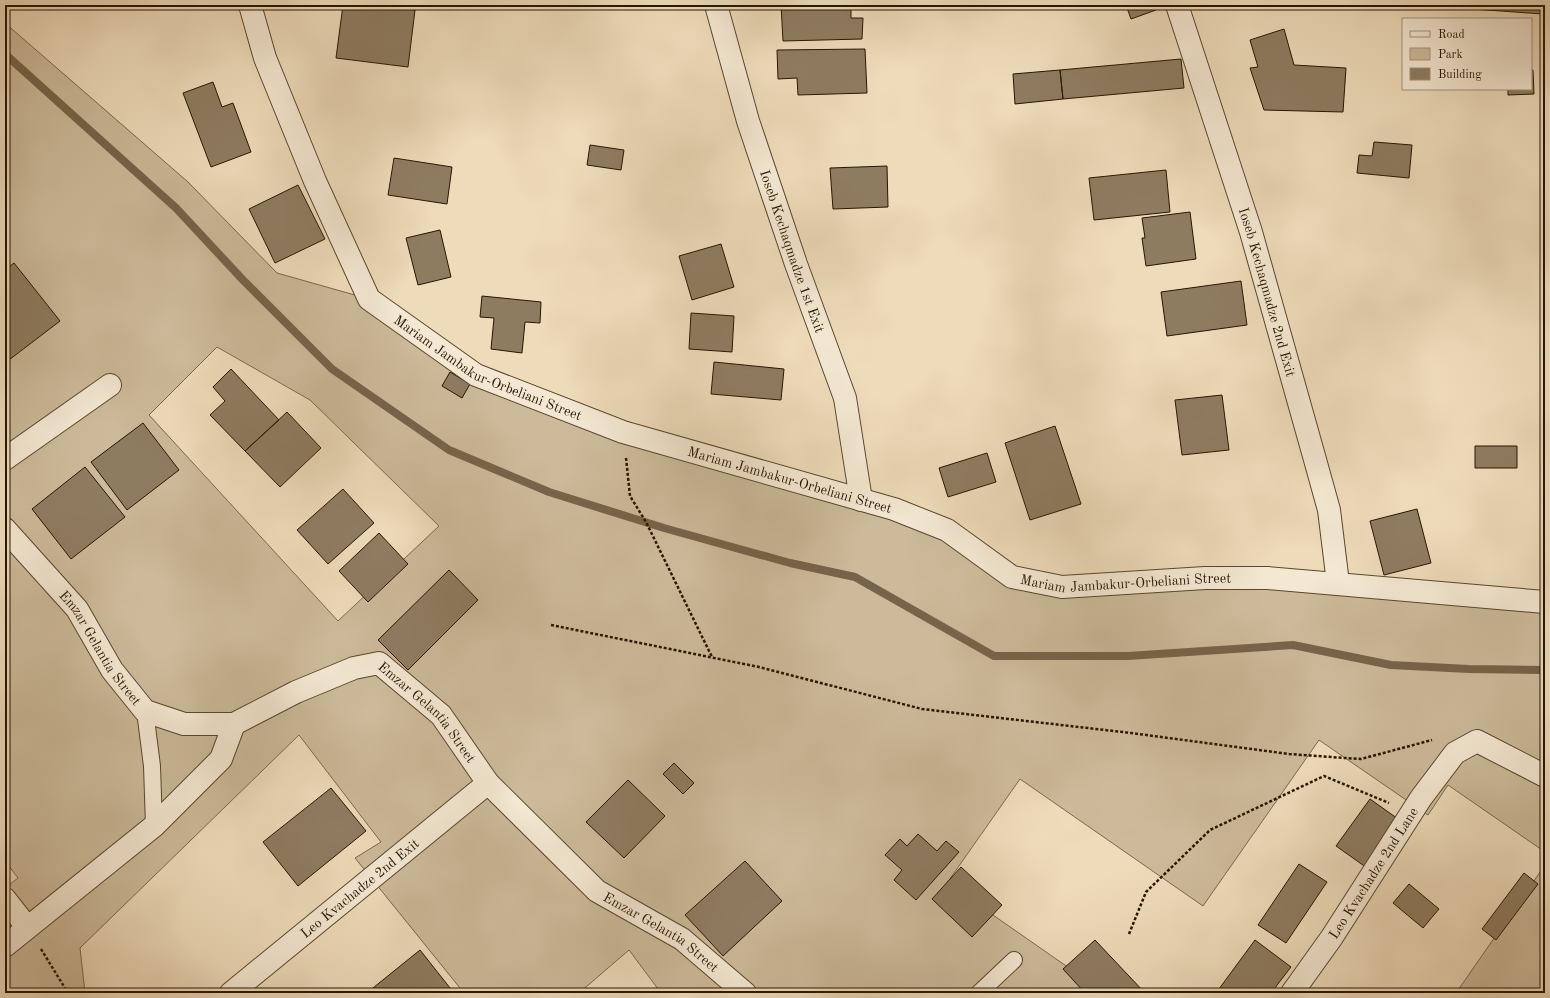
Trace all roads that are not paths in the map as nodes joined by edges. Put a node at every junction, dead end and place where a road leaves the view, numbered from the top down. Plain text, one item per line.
1 (250, 5) edge
2 (716, 5) edge
3 (1177, 5) edge
4 (110, 385) dead end
5 (5, 459) edge
6 (861, 500) junction
7 (5, 529) edge
8 (1338, 583) junction
9 (1545, 602) edge
10 (145, 710) junction
11 (234, 724) junction
12 (1545, 776) edge
13 (488, 783) junction
14 (154, 826) junction
15 (5, 898) edge
16 (28, 927) junction
17 (5, 946) edge
18 (1014, 960) dead end
19 (231, 993) edge
20 (745, 993) edge
21 (979, 993) edge
22 (1292, 993) edge

1 - 6 street, Mariam Jambakur-Orbeliani Street
2 - 6 street, Ioseb Kechaqmadze 1st Exit
3 - 8 street, Ioseb Kechaqmadze 2nd Exit
4 - 5 street
6 - 8 street, Mariam Jambakur-Orbeliani Street
7 - 10 street, Emzar Gelantia Street
8 - 9 street, Mariam Jambakur-Orbeliani Street
10 - 11 street, Emzar Gelantia Street
10 - 14 lane
11 - 13 street, Emzar Gelantia Street
11 - 14 street
12 - 22 street, Leo Kvachadze 2nd Lane
13 - 19 street, Leo Kvachadze 2nd Exit
13 - 20 street, Emzar Gelantia Street
14 - 16 street
15 - 16 street
16 - 17 street
18 - 21 lane

